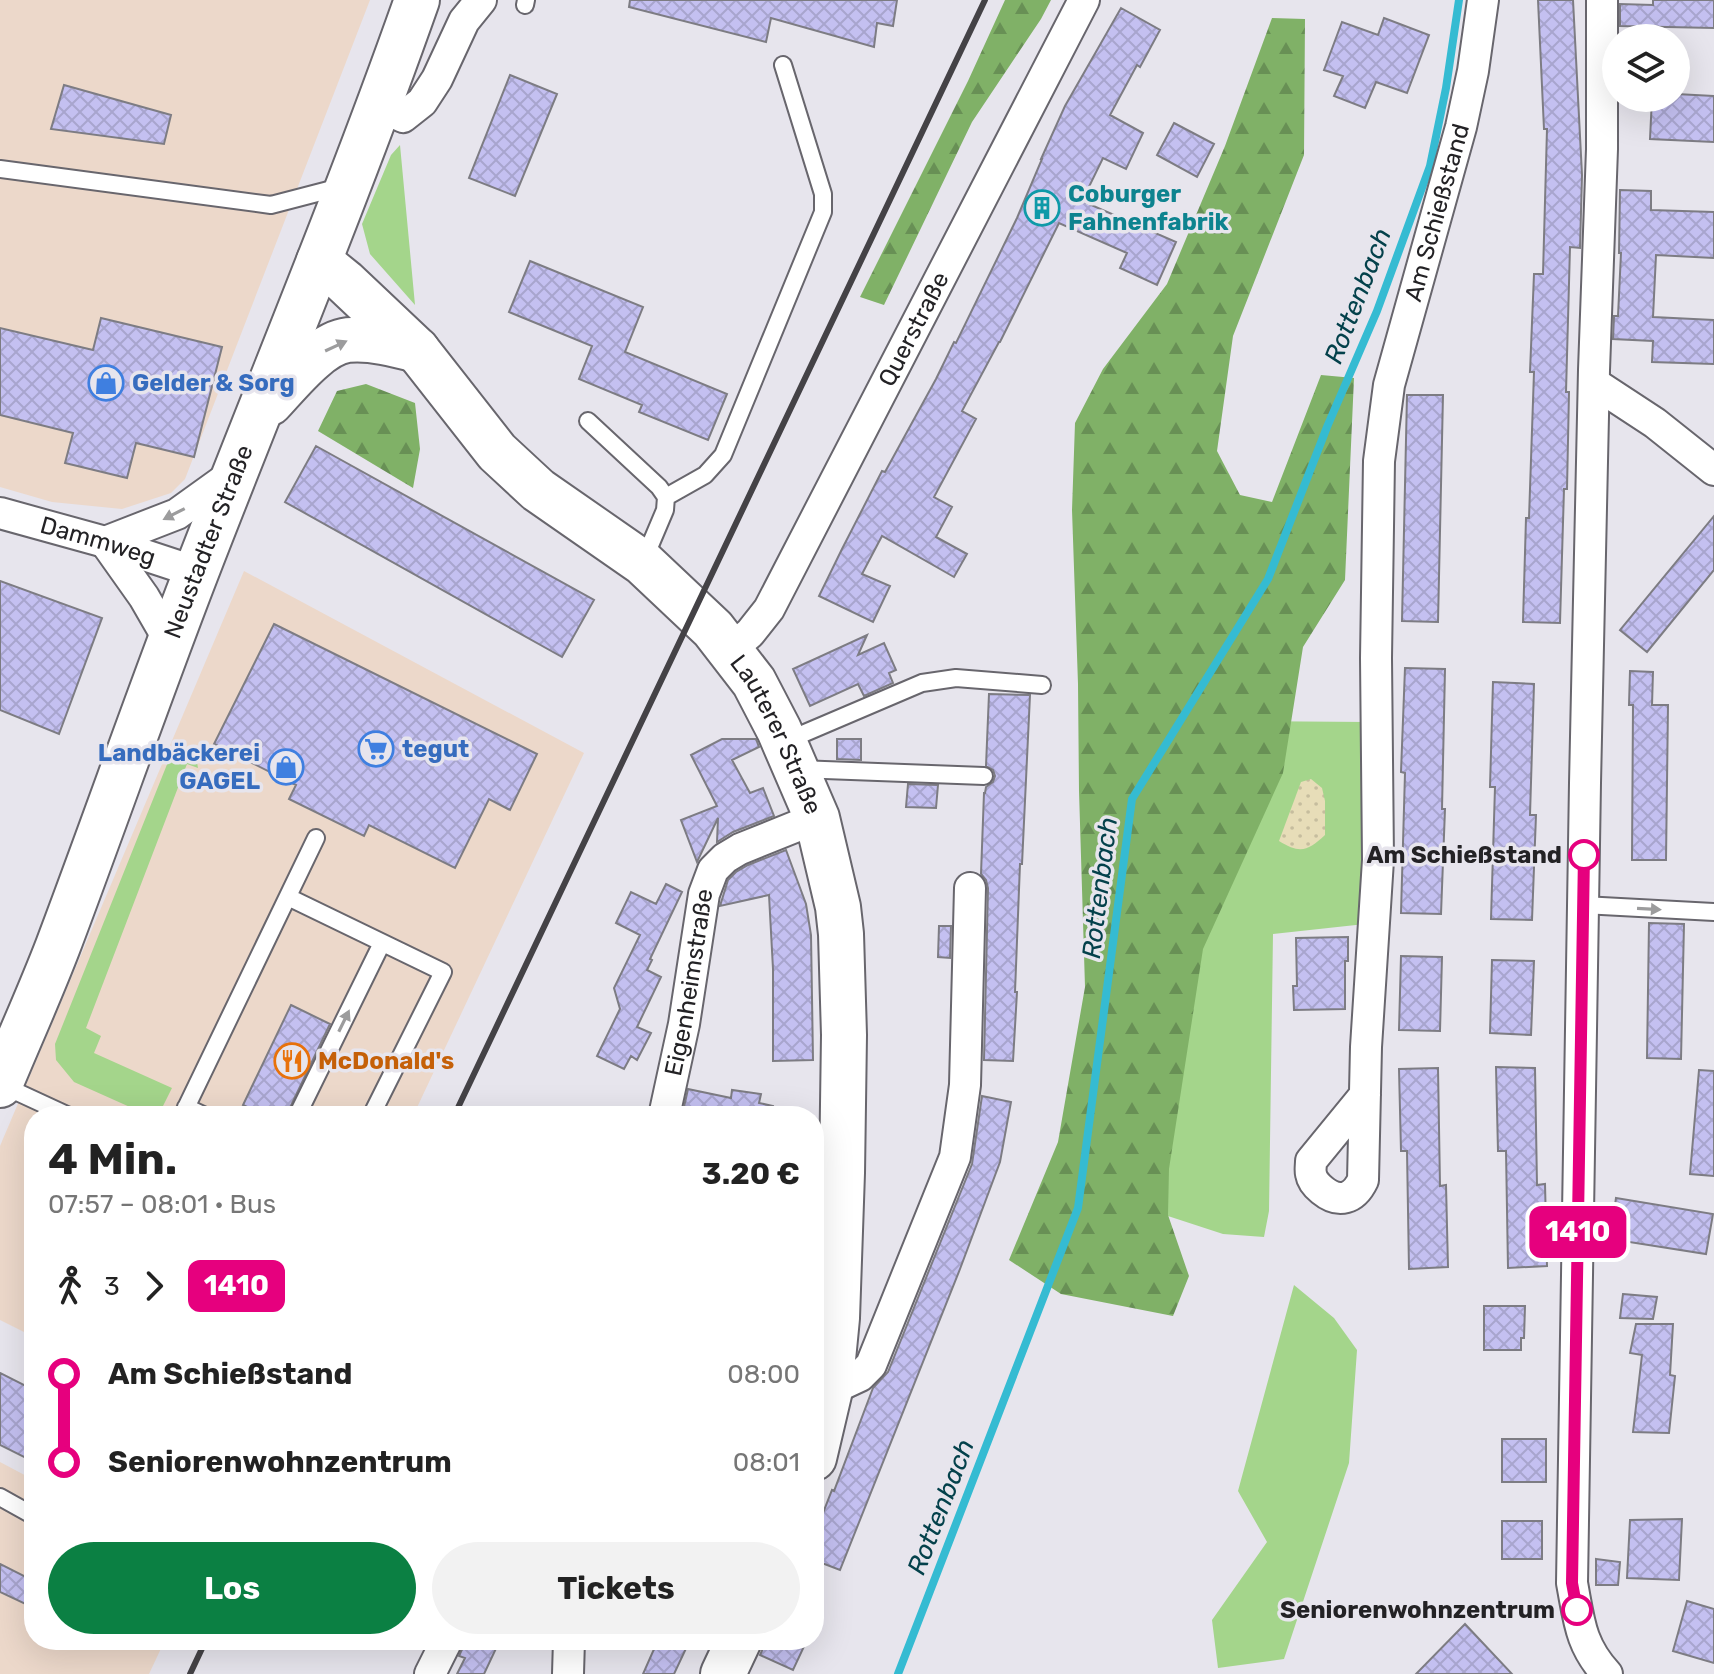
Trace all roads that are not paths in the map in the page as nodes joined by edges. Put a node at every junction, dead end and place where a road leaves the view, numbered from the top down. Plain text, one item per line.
1 (417, 0) edge
2 (481, 0) edge
3 (1084, 0) edge
4 (1483, 0) edge
5 (1602, 0) edge
6 (783, 65) dead end
7 (380, 106) junction
8 (0, 169) edge
9 (349, 185) junction
10 (319, 261) junction
11 (417, 350) junction
12 (1594, 383) junction
13 (257, 416) junction
14 (588, 421) dead end
15 (1714, 470) edge
16 (236, 472) junction
17 (666, 497) junction
18 (0, 513) edge
19 (105, 542) junction
20 (643, 563) junction
21 (196, 572) junction
22 (170, 642) junction
23 (730, 650) junction
24 (1042, 685) dead end
25 (790, 755) junction
26 (984, 776) dead end
27 (817, 818) junction
28 (316, 838) dead end
29 (970, 888) dead end
30 (288, 897) junction
31 (1583, 905) junction
32 (1714, 912) edge
33 (382, 943) junction
34 (0, 1085) edge
35 (1365, 1095) dead end
36 (47, 1106) edge
37 (187, 1106) edge
38 (302, 1106) edge
39 (376, 1106) edge
40 (666, 1106) edge
41 (830, 1390) junction
42 (824, 1416) edge
43 (0, 1497) edge
44 (24, 1510) edge
45 (442, 1650) edge
46 (569, 1650) edge
47 (734, 1650) edge
48 (430, 1674) edge
49 (568, 1674) edge
50 (723, 1674) edge
51 (1607, 1674) edge

1 - 7 street, Neustadter Straße
2 - 7 street
3 - 23 street, Querstraße
4 - 35 street, Am Schießstand
5 - 12 street
6 - 17 lane
7 - 9 street, Neustadter Straße
8 - 9 lane
9 - 10 street, Neustadter Straße
10 - 11 street, Lauterer Straße
10 - 13 street, Neustadter Straße
13 -> 11 street
11 - 20 street, Lauterer Straße
12 - 15 street
12 - 31 street
13 - 16 street, Neustadter Straße
14 - 17 lane
16 -> 19 street
16 - 21 street, Neustadter Straße
17 - 20 lane
18 - 19 street, Dammweg
19 - 21 street, Dammweg
19 - 22 street
20 - 23 street, Lauterer Straße
21 - 22 street, Neustadter Straße
22 - 34 street, Neustadter Straße
23 - 25 street, Lauterer Straße
24 - 25 lane
25 - 26 lane
25 - 27 street, Lauterer Straße
27 - 40 street, Eigenheimstraße
27 - 41 street, Lauterer Straße
28 - 30 lane
29 - 41 street
30 - 33 lane
30 - 37 lane
31 -> 32 lane
31 - 51 street
38 -> 33 lane
33 - 39 lane
34 - 36 lane
41 - 42 street, Lauterer Straße
43 - 44 lane
45 - 48 street
46 - 49 street
47 - 50 street

